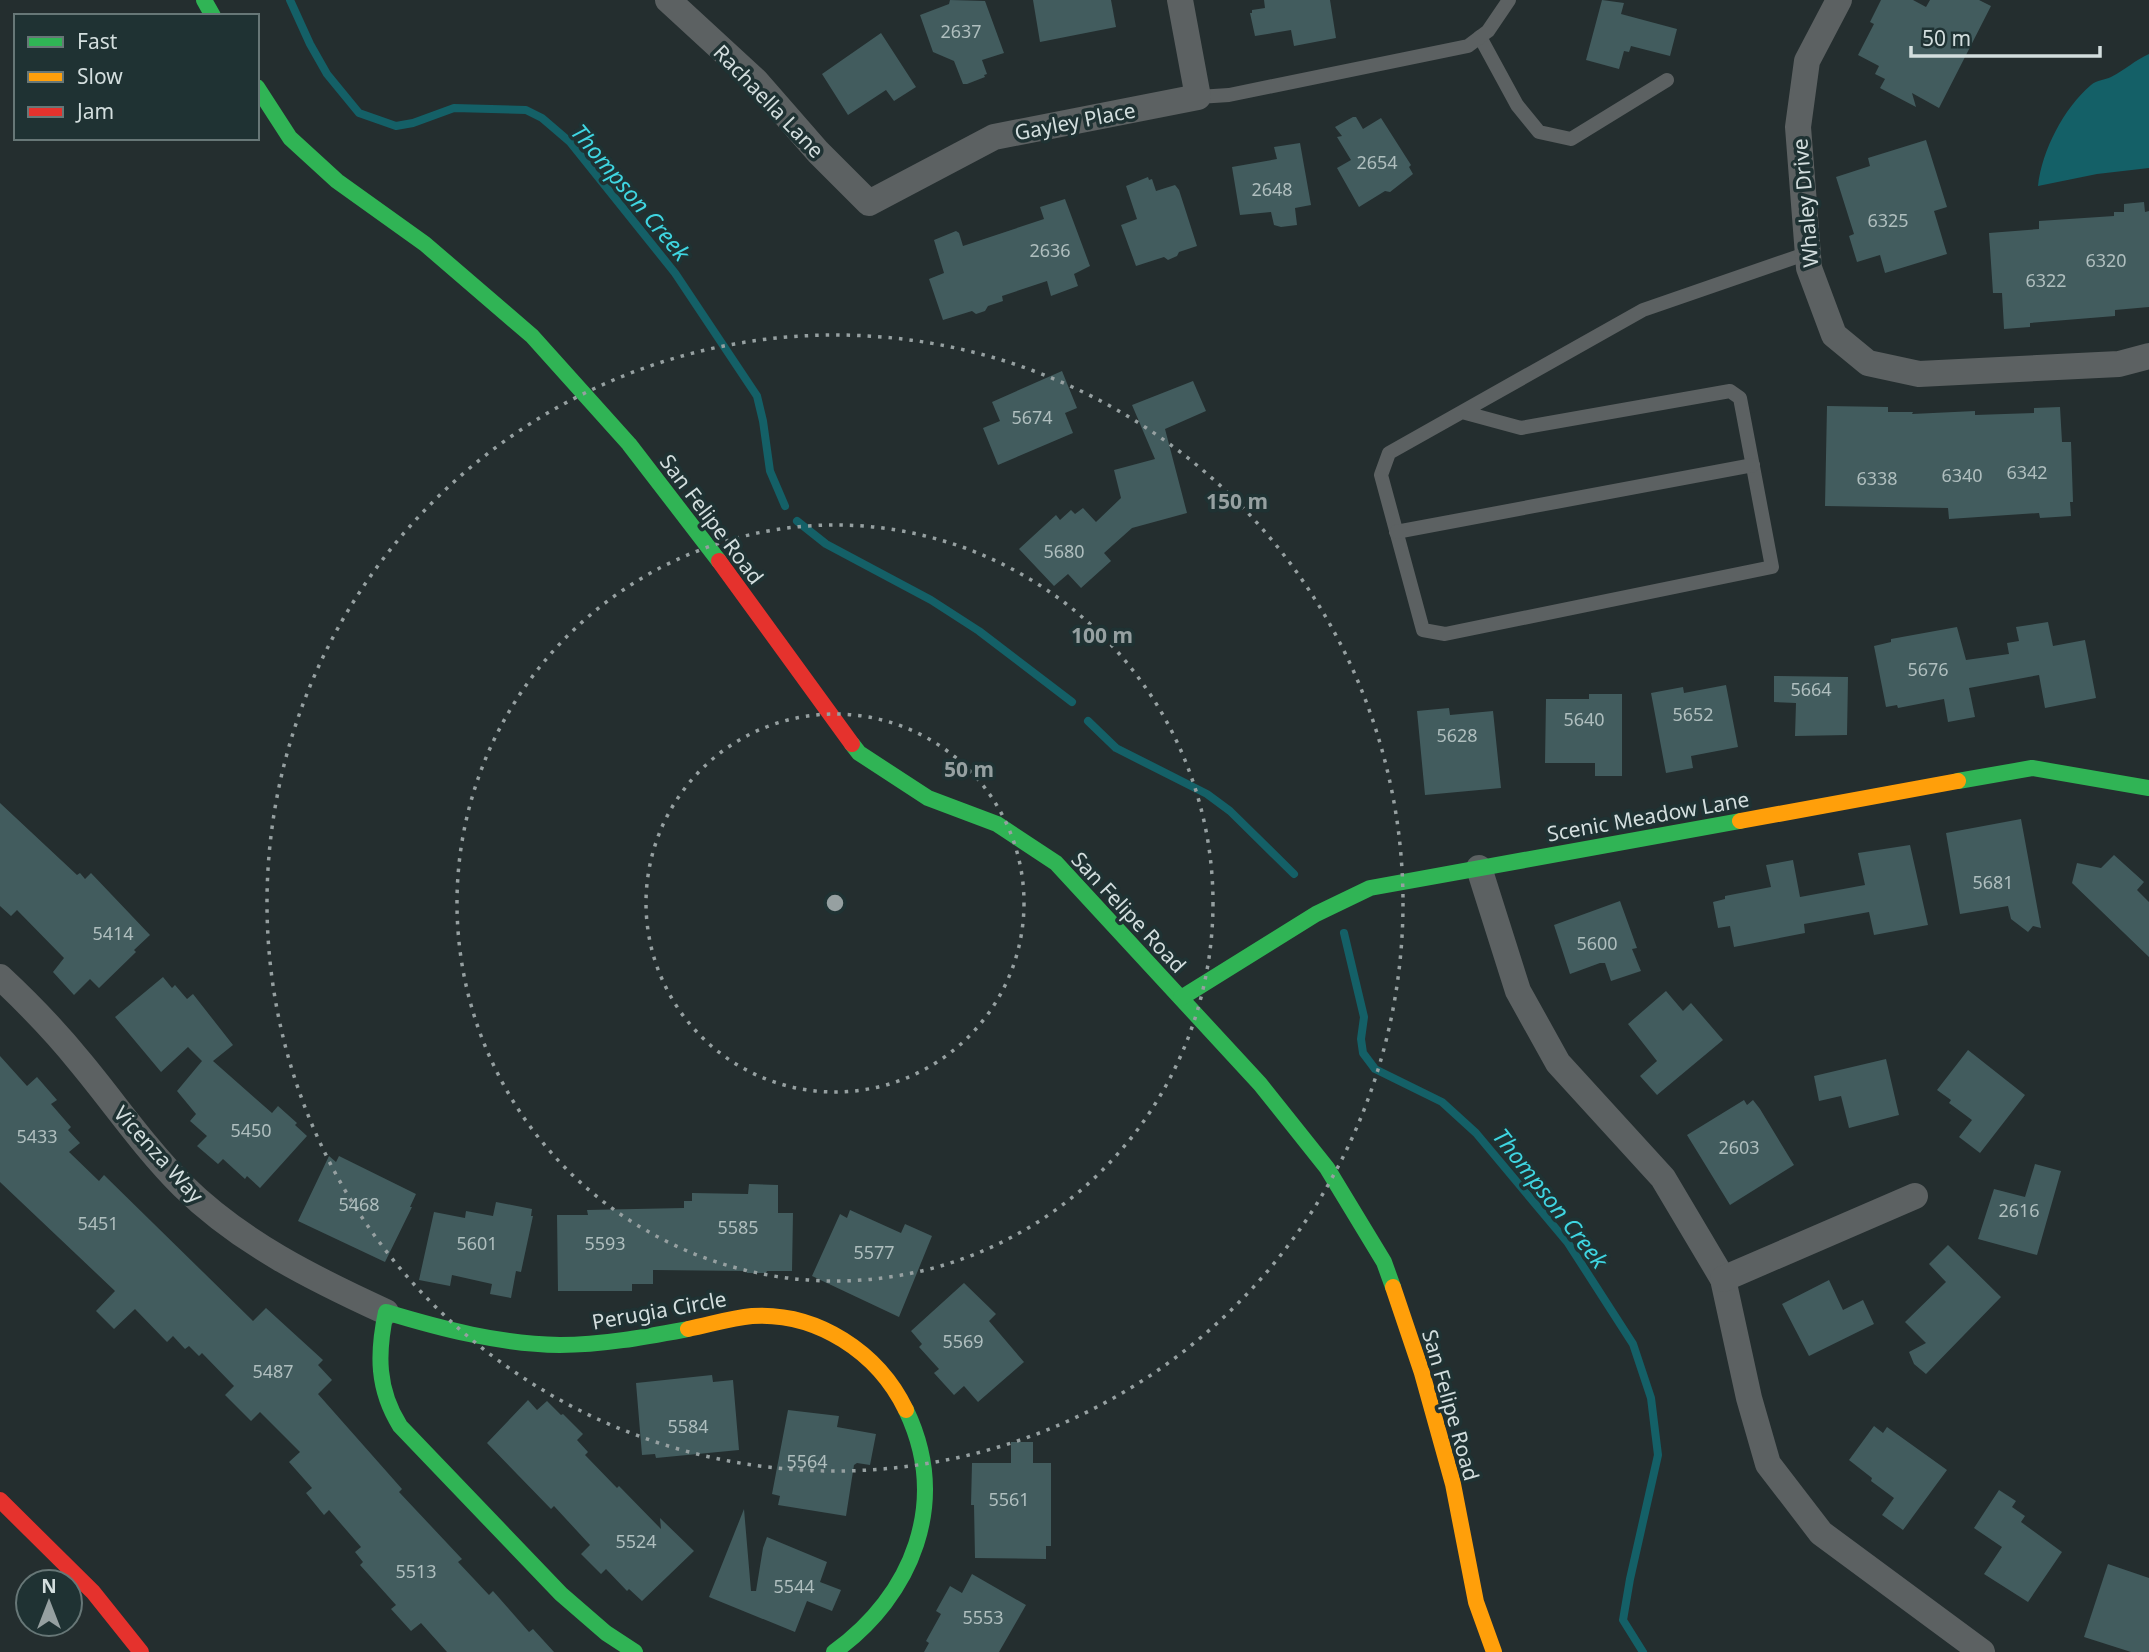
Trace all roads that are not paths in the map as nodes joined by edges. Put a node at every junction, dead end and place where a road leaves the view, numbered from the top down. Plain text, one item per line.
1 (668, 0) edge
2 (1180, 0) edge
3 (1509, 0) edge
4 (1839, 0) edge
5 (1480, 37) junction
6 (1667, 80) dead end
7 (259, 90) edge
8 (1198, 97) junction
9 (869, 203) joint
10 (1808, 253) junction
11 (2149, 356) edge
12 (1462, 412) junction
13 (1753, 465) junction
14 (1396, 532) junction
15 (2149, 788) edge
16 (1479, 868) junction
17 (0, 978) edge
18 (1181, 998) junction
19 (1915, 1196) dead end
20 (1723, 1279) junction
21 (386, 1312) junction
22 (0, 1500) edge
23 (141, 1652) edge
24 (635, 1652) edge
25 (834, 1652) edge
26 (1494, 1652) edge
27 (1982, 1652) edge

1 - 9 street, Rachaella Lane
2 - 8 street
3 - 5 lane
4 - 10 street, Whaley Drive
5 - 6 lane
5 - 8 lane
7 - 18 street, San Felipe Road
8 - 9 street, Gayley Place
10 - 11 street, Whaley Drive
10 - 12 lane
12 - 13 lane
12 - 14 lane
13 - 14 lane
13 - 14 lane
15 - 16 street, Scenic Meadow Lane
16 - 18 street, Scenic Meadow Lane
16 - 20 street
17 - 21 street, Vicenza Way
18 - 26 street, San Felipe Road
19 - 20 street
20 - 27 street
21 - 24 street
21 - 25 street, Perugia Circle
22 - 23 street

